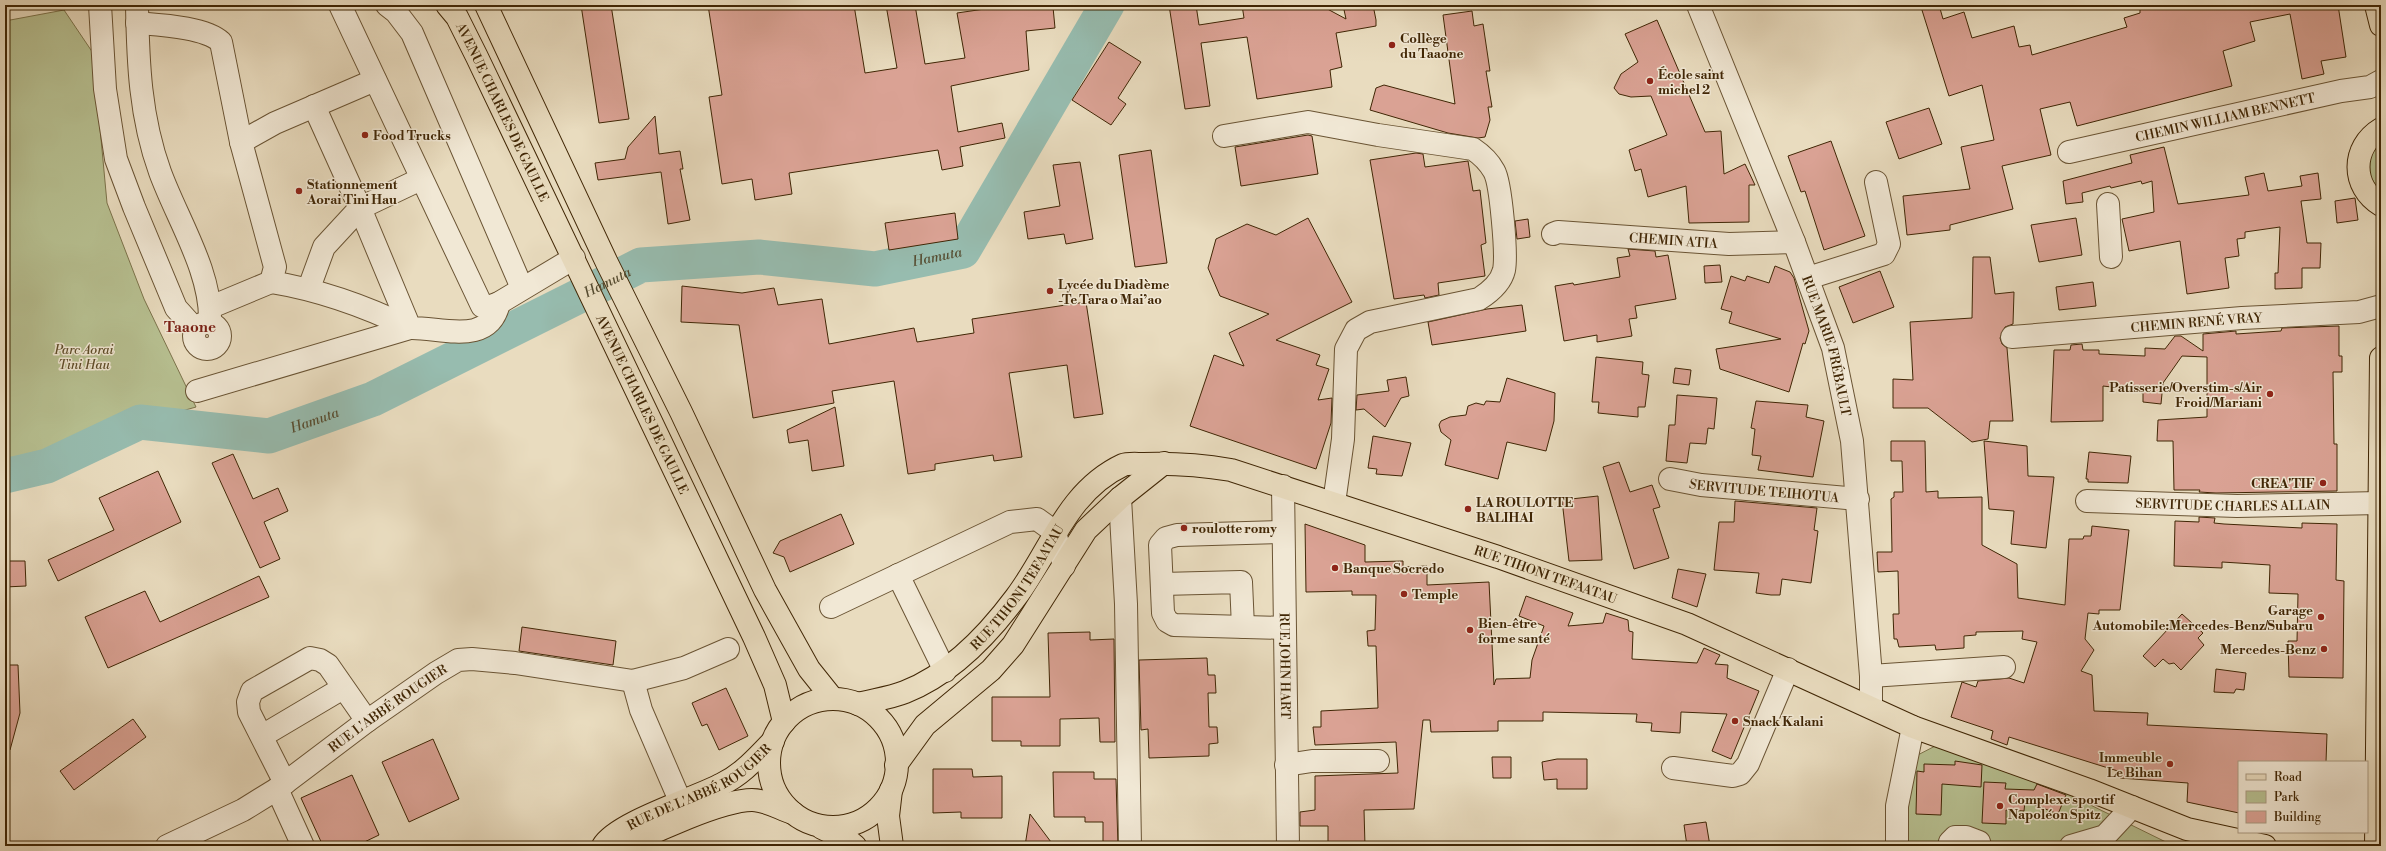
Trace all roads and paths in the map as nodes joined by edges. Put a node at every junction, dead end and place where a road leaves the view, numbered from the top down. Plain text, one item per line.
1 (100, 5) edge
2 (340, 5) edge
3 (387, 5) edge
4 (447, 5) edge
5 (486, 5) edge
6 (1698, 5) edge
7 (137, 14) edge
8 (375, 80) junction
9 (2381, 80) edge
10 (314, 106) junction
11 (2381, 117) edge
12 (2374, 134) edge
13 (1224, 136) dead end
14 (241, 142) junction
15 (2069, 152) dead end
16 (421, 179) junction
17 (1876, 182) dead end
18 (2373, 198) edge
19 (2108, 204) dead end
20 (360, 208) junction
21 (2381, 219) edge
22 (1553, 234) dead end
23 (1794, 242) junction
24 (2112, 257) dead end
25 (574, 258) junction
26 (1808, 278) junction
27 (271, 282) junction
28 (309, 288) junction
29 (522, 288) junction
30 (499, 303) junction
31 (2381, 306) edge
32 (205, 320) junction
33 (410, 328) junction
34 (2012, 337) dead end
35 (2381, 358) edge
36 (196, 391) dead end
37 (1164, 463) junction
38 (1670, 479) dead end
39 (1282, 486) junction
40 (1120, 498) junction
41 (1858, 499) junction
42 (2087, 501) dead end
43 (1334, 503) junction
44 (2379, 503) junction
45 (1055, 532) junction
46 (1283, 532) junction
47 (1064, 566) junction
48 (898, 575) junction
49 (1162, 584) junction
50 (831, 607) dead end
51 (1243, 627) junction
52 (1284, 628) junction
53 (2379, 643) edge
54 (728, 649) dead end
55 (2004, 667) dead end
56 (1788, 670) junction
57 (945, 671) junction
58 (1871, 676) junction
59 (633, 681) junction
60 (343, 688) junction
61 (833, 699) junction
62 (858, 704) junction
63 (1871, 707) junction
64 (367, 721) junction
65 (1913, 727) junction
66 (779, 731) junction
67 (262, 736) junction
68 (1378, 761) dead end
69 (896, 765) junction
70 (1286, 765) junction
71 (2378, 765) edge
72 (1673, 768) dead end
73 (281, 786) junction
74 (892, 787) junction
75 (680, 803) junction
76 (2132, 806) junction
77 (801, 818) junction
78 (167, 846) edge
79 (303, 846) edge
80 (603, 846) edge
81 (625, 846) edge
82 (855, 846) edge
83 (892, 846) edge
84 (1130, 846) edge
85 (1288, 846) edge
86 (1897, 846) edge
87 (1949, 846) edge
88 (1980, 846) edge
89 (2070, 846) edge
90 (2265, 846) edge
91 (2376, 846) edge

1 - 32 street
2 - 8 street
3 - 29 street
4 - 25 main road, AVENUE CHARLES DE GAULLE
5 - 61 main road
6 - 23 street, RUE MARIE FRÉBAULT
7 - 14 street
7 - 32 street
8 - 10 street
8 - 16 street
9 - 15 street, CHEMIN WILLIAM BENNETT
10 - 14 street
10 - 20 street
11 - 12 main road
12 - 18 main road
13 - 43 street
14 - 27 street
16 - 20 street
16 - 30 street
17 - 26 street
18 - 21 main road
19 - 24 street
20 - 28 street
20 - 33 street
22 - 23 street, CHEMIN ATIA
23 - 26 street, RUE MARIE FRÉBAULT
25 - 29 street
25 - 66 main road, AVENUE CHARLES DE GAULLE
26 - 41 street, RUE MARIE FRÉBAULT
27 - 28 street
27 - 32 street
28 - 33 street
29 - 30 street
30 - 33 street
31 - 34 street, CHEMIN RENÉ VRAY
33 - 36 street
35 - 44 main road
37 - 39 main road, RUE TIHONI TEFAATAU
37 - 40 main road, RUE TIHONI TEFAATAU
37 - 45 main road, RUE TIHONI TEFAATAU
38 - 41 street, SERVITUDE TEIHOTUA
39 - 43 main road, RUE TIHONI TEFAATAU
39 - 46 street, RUE JOHN HART
40 - 47 main road, RUE TIHONI TEFAATAU
40 - 84 street
41 - 58 street, RUE MARIE FRÉBAULT
42 - 44 street, SERVITUDE CHARLES ALLAIN
43 - 56 main road, RUE TIHONI TEFAATAU
44 - 53 main road
45 - 47 street
45 - 48 street
45 - 57 main road, RUE TIHONI TEFAATAU
46 - 49 street
46 - 52 street, RUE JOHN HART
47 - 69 main road, RUE TIHONI TEFAATAU
48 - 50 street
48 - 57 street
49 - 51 street
49 - 51 street
51 - 52 street
52 - 70 street, RUE JOHN HART
53 - 71 main road
54 - 59 street, RUE L'ABBÉ ROUGIER
55 - 58 street
56 - 63 main road, RUE TIHONI TEFAATAU
56 - 72 street
57 - 62 main road, RUE TIHONI TEFAATAU
58 - 63 street, RUE MARIE FRÉBAULT
59 - 64 street, RUE L'ABBÉ ROUGIER
59 - 75 street
60 - 64 street
60 - 67 street
60 - 67 street
61 - 62 main road
61 - 66 main road
62 - 69 main road
63 - 65 main road, RUE TIHONI TEFAATAU
64 - 73 street, RUE L'ABBÉ ROUGIER
65 - 76 main road, RUE TIHONI TEFAATAU
65 - 86 street
66 - 75 main road, RUE DE L'ABBÉ ROUGIER
66 - 77 main road
67 - 73 street
68 - 70 street
69 - 74 main road
70 - 85 street, RUE JOHN HART
71 - 91 main road
73 - 78 street, RUE L'ABBÉ ROUGIER
73 - 79 street
74 - 77 main road
74 - 83 main road
75 - 80 main road, RUE DE L'ABBÉ ROUGIER
76 - 89 street
76 - 90 main road, RUE TIHONI TEFAATAU
77 - 81 main road, RUE DE L'ABBÉ ROUGIER
77 - 82 main road
87 - 88 street

